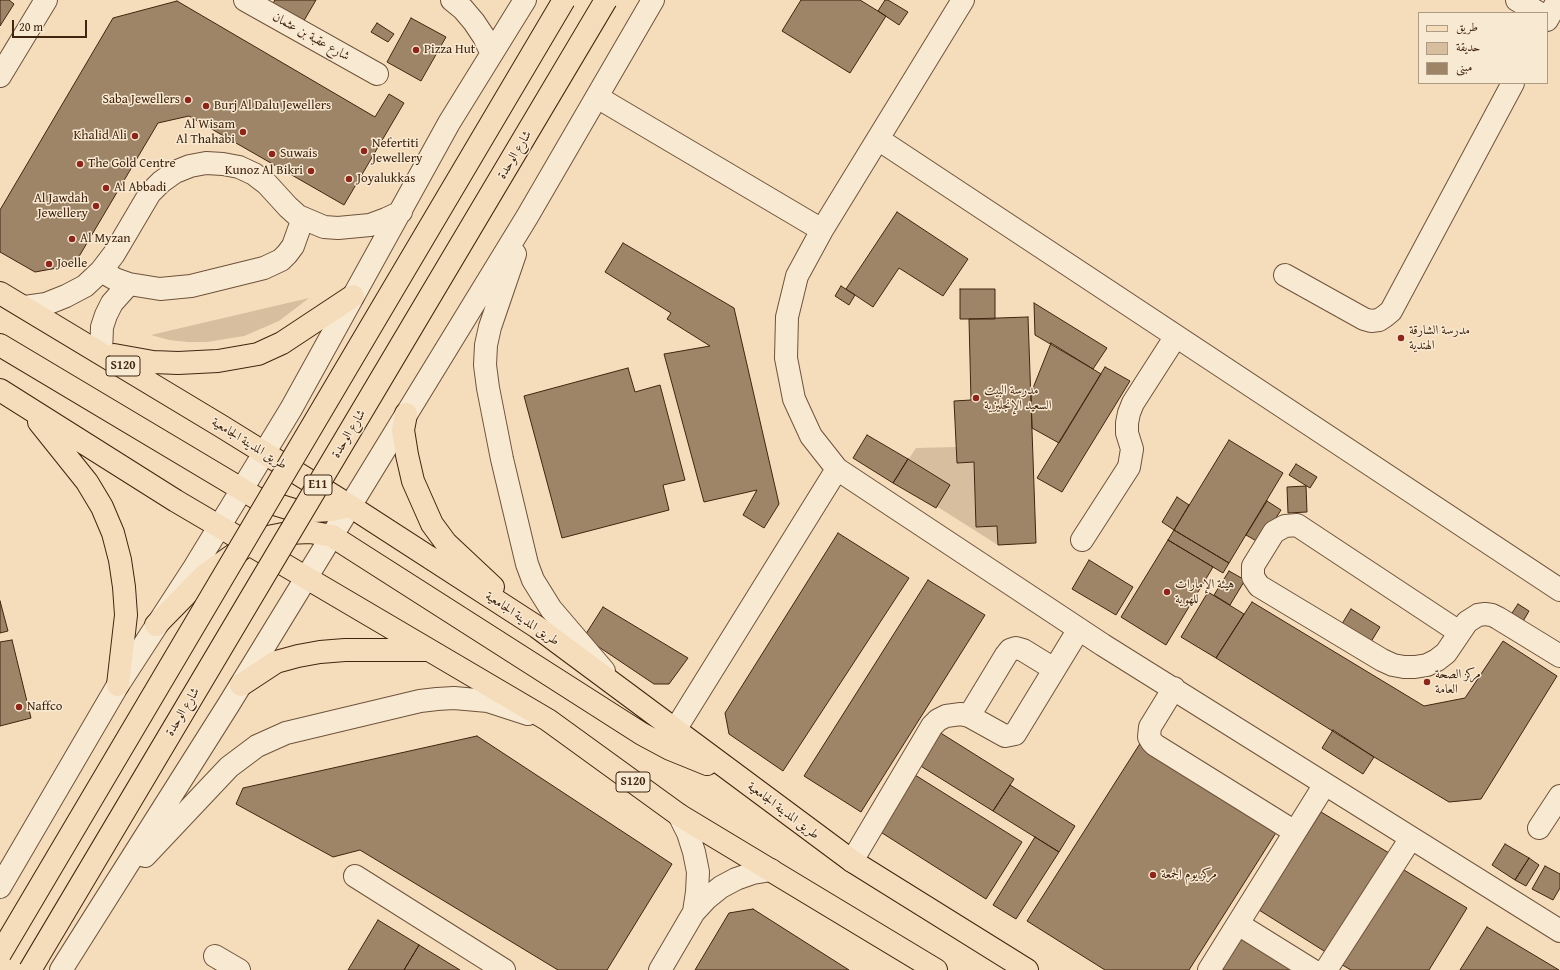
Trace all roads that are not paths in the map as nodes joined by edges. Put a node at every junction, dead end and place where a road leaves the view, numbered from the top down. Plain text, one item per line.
1 (46, 0) edge
2 (245, 0) edge
3 (452, 0) edge
4 (525, 0) edge
5 (564, 0) edge
6 (606, 0) edge
7 (653, 0) edge
8 (963, 0) edge
9 (1517, 0) edge
10 (1544, 12) edge
11 (491, 52) junction
12 (377, 74) dead end
13 (0, 76) edge
14 (1512, 84) edge
15 (596, 97) junction
16 (878, 139) junction
17 (401, 212) junction
18 (527, 217) junction
19 (303, 218) junction
20 (822, 230) junction
21 (101, 271) junction
22 (1285, 275) dead end
23 (129, 284) junction
24 (0, 293) edge
25 (353, 296) junction
26 (25, 307) junction
27 (1176, 336) junction
28 (0, 345) edge
29 (101, 353) junction
30 (0, 390) edge
31 (28, 408) junction
32 (406, 414) junction
33 (264, 453) junction
34 (837, 469) junction
35 (242, 490) junction
36 (350, 506) junction
37 (219, 526) junction
38 (332, 536) junction
39 (1082, 540) dead end
40 (249, 544) junction
41 (306, 578) junction
42 (1560, 590) edge
43 (156, 625) junction
44 (536, 628) junction
45 (1079, 629) junction
46 (1459, 632) junction
47 (428, 650) junction
48 (1560, 656) edge
49 (1054, 669) junction
50 (118, 685) junction
51 (241, 685) junction
52 (617, 688) junction
53 (1174, 688) junction
54 (969, 716) junction
55 (548, 720) junction
56 (675, 730) junction
57 (729, 770) junction
58 (1325, 784) junction
59 (1560, 796) edge
60 (679, 815) junction
61 (1539, 828) dead end
62 (1295, 832) junction
63 (1411, 838) junction
64 (852, 862) junction
65 (771, 870) junction
66 (355, 876) dead end
67 (0, 886) edge
68 (110, 893) junction
69 (694, 912) junction
70 (1238, 924) junction
71 (1560, 932) edge
72 (0, 954) edge
73 (215, 956) dead end
74 (30, 970) edge
75 (61, 970) edge
76 (239, 970) edge
77 (504, 970) edge
78 (660, 970) edge
79 (936, 970) edge
80 (1027, 970) edge
81 (1209, 970) edge
82 (1312, 970) edge
83 (1326, 970) edge

1 - 13 street
2 - 12 street, شارع عقبة بن عثمان
3 - 11 street
4 - 11 street
5 - 72 main road, E11, bridge
6 - 74 main road, شارع الوحدة / E11, bridge
7 - 15 street
8 - 16 street
9 - 10 street
11 - 17 street
14 - 22 street
15 - 18 street
15 - 20 street
16 - 20 street
16 - 27 street
17 - 19 street
17 - 25 street
18 - 32 street
18 - 52 street
19 - 21 street
19 - 23 street
20 - 34 street
21 - 23 street
21 - 26 street
23 - 29 street
24 - 26 main road, طريق المدينة الجامعية / S120
25 - 29 main road
25 - 33 street
26 - 29 main road, طريق المدينة الجامعية / S120
27 - 39 street
27 - 42 street
28 - 35 main road
29 - 33 main road, طريق المدينة الجامعية / S120
30 - 31 main road, S120
31 - 37 main road, S120
31 - 50 main road
32 - 36 street
32 - 44 main road
33 - 35 street
33 - 36 main road, طريق المدينة الجامعية / S120
34 - 45 street
34 - 56 street
35 - 36 main road
35 - 37 street
36 - 38 street
36 - 44 main road, طريق المدينة الجامعية / S120
37 - 40 main road, S120
37 - 43 street
38 - 40 main road
38 - 41 street
38 - 57 main road
40 - 41 main road, S120
40 - 43 main road
41 - 47 main road, S120
41 - 51 street
43 - 50 street
44 - 52 main road, طريق المدينة الجامعية / S120
45 - 49 street
45 - 53 street
46 - 46 street
46 - 48 street
47 - 51 main road
47 - 55 main road, S120
49 - 54 street
49 - 54 street
50 - 67 street
51 - 68 street
52 - 56 main road, طريق المدينة الجامعية / S120
53 - 58 street
53 - 62 street
54 - 64 street
55 - 60 main road, S120
55 - 68 street
56 - 57 main road, طريق المدينة الجامعية / S120
57 - 64 main road, طريق المدينة الجامعية / S120
58 - 62 street
58 - 63 street
59 - 61 street
60 - 65 main road, S120
60 - 69 street
62 - 70 street
63 - 71 street
63 - 83 street
64 - 80 main road, طريق المدينة الجامعية / S120
65 - 69 street
65 - 79 main road, S120
66 - 77 street
68 - 75 street
69 - 78 street
70 - 81 street
70 - 82 street
73 - 76 street

